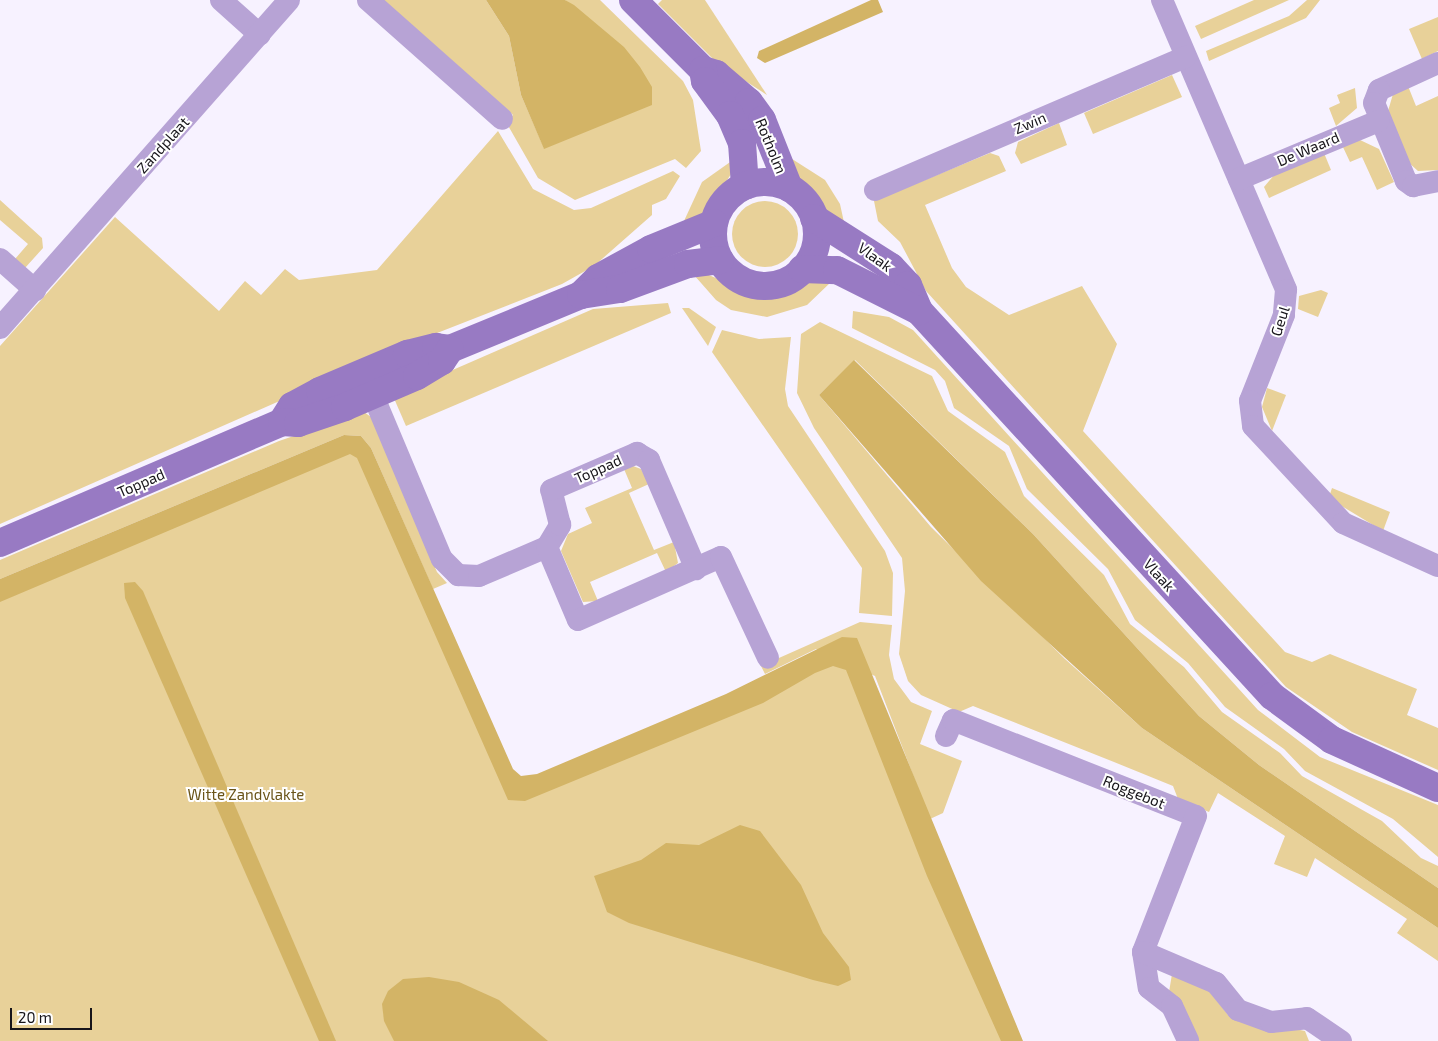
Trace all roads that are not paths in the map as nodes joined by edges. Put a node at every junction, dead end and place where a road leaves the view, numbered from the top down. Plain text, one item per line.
1 (221, 0) edge
2 (289, 0) edge
3 (368, 0) edge
4 (633, 0) edge
5 (1162, 0) edge
6 (260, 35) junction
7 (1186, 57) junction
8 (1438, 63) edge
9 (703, 70) junction
10 (502, 119) dead end
11 (1378, 121) junction
12 (1239, 179) junction
13 (1438, 181) edge
14 (745, 186) junction
15 (789, 188) junction
16 (874, 190) dead end
17 (814, 218) junction
18 (714, 223) junction
19 (0, 259) edge
20 (720, 260) junction
21 (802, 269) junction
22 (35, 290) junction
23 (581, 294) junction
24 (919, 311) junction
25 (0, 328) edge
26 (368, 384) junction
27 (0, 543) edge
28 (547, 547) junction
29 (1438, 566) edge
30 (696, 569) junction
31 (768, 658) dead end
32 (946, 736) dead end
33 (1438, 788) edge
34 (1143, 952) junction
35 (1188, 1041) edge
36 (1341, 1041) edge

1 - 6 street
2 - 6 street, Zandplaat
3 - 10 street
4 - 9 street, Rotholm
5 - 7 street, Geul
6 - 22 street, Zandplaat
7 - 12 street, Geul
7 - 16 street, Zwin
8 - 11 street
9 - 14 street, Rotholm
9 - 15 street, Rotholm
11 - 12 street, De Waard
11 - 13 street
12 - 29 street, Geul
14 - 15 street
14 - 18 street
15 - 17 street
17 - 21 street
17 - 24 street, Vlaak
18 - 20 street
18 - 23 street, Toppad
19 - 22 street
20 - 21 street
20 - 23 street, Toppad
21 - 24 street, Vlaak
22 - 25 street, Zandplaat
23 - 26 street, Toppad
24 - 33 street, Vlaak
26 - 27 street, Toppad
26 - 28 street
28 - 30 street
28 - 30 street, Toppad
30 - 31 street
32 - 34 street, Roggebot
34 - 35 street
34 - 36 street

